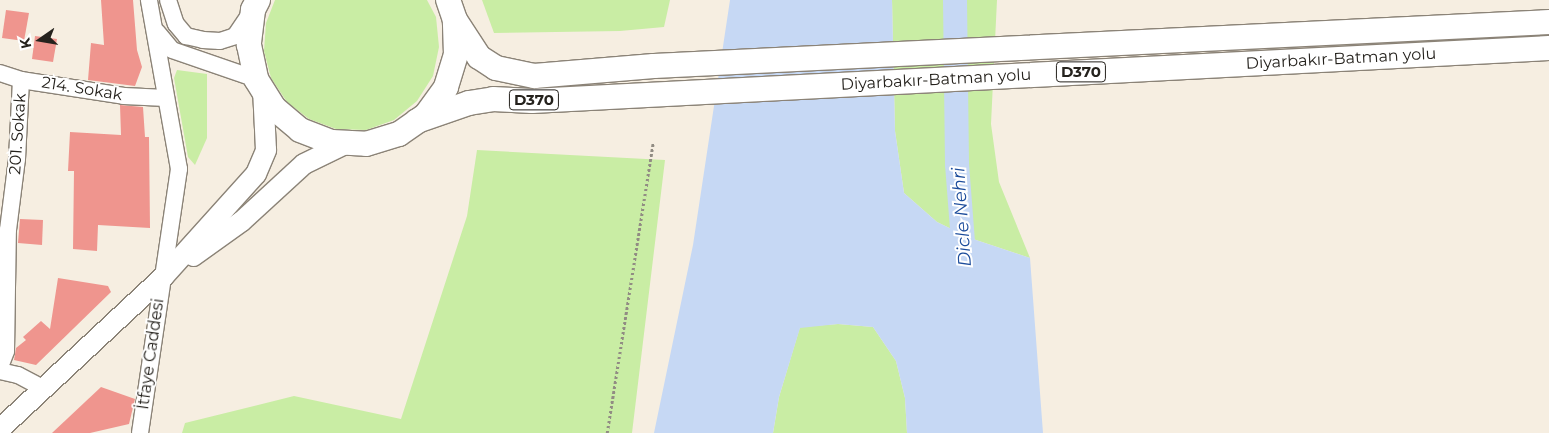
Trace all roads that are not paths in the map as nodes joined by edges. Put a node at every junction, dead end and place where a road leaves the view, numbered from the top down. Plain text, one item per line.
1 (149, 0) edge
2 (168, 0) edge
3 (256, 5) edge
4 (452, 10) edge
5 (1549, 22) edge
6 (156, 30) junction
7 (1549, 48) edge
8 (0, 73) edge
9 (22, 80) junction
10 (259, 84) junction
11 (166, 98) junction
12 (417, 121) junction
13 (347, 143) junction
14 (164, 276) junction
15 (0, 369) edge
16 (42, 388) junction
17 (0, 428) edge
18 (138, 432) edge

1 - 6 street, İtfaye Caddesi
2 - 3 street
3 - 10 highway
4 - 5 highway, Diyarbakır-Batman yolu / D370
4 - 12 highway
6 - 10 street
6 - 11 street, İtfaye Caddesi
7 - 12 highway, Diyarbakır-Batman yolu / D370
8 - 9 street, 214. Sokak
9 - 11 street, 214. Sokak
9 - 15 street, 201. Sokak
10 - 13 highway
10 - 14 main road
11 - 14 street, İtfaye Caddesi
12 - 13 highway
13 - 14 main road
14 - 16 main road
14 - 18 street, İtfaye Caddesi
15 - 16 street
16 - 17 main road

